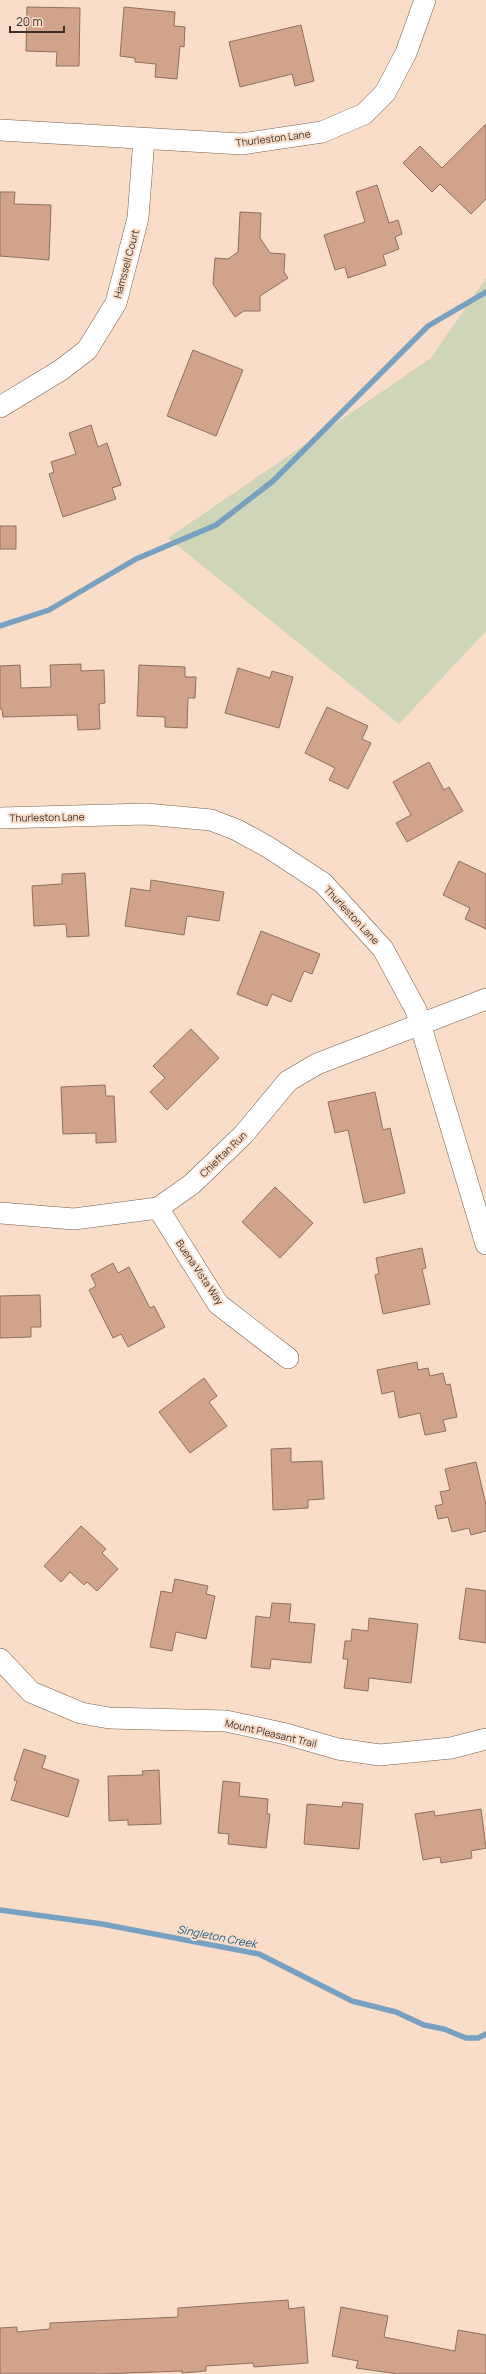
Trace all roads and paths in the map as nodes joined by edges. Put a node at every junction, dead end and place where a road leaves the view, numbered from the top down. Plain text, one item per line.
1 (425, 0) edge
2 (0, 130) edge
3 (144, 139) junction
4 (0, 408) edge
5 (0, 818) edge
6 (486, 999) edge
7 (422, 1025) junction
8 (158, 1208) junction
9 (0, 1213) edge
10 (486, 1244) edge
11 (288, 1358) dead end
12 (0, 1659) edge
13 (486, 1739) edge

1 - 3 street, Thurleston Lane
2 - 3 street, Thurleston Lane
3 - 4 street, Hamssell Court
5 - 7 street, Thurleston Lane
6 - 7 street, Chieftan Run
7 - 8 street, Chieftan Run
7 - 10 street, Thurleston Lane
8 - 9 street, Chieftan Run
8 - 11 street, Buena Vista Way
12 - 13 street, Mount Pleasant Trail

